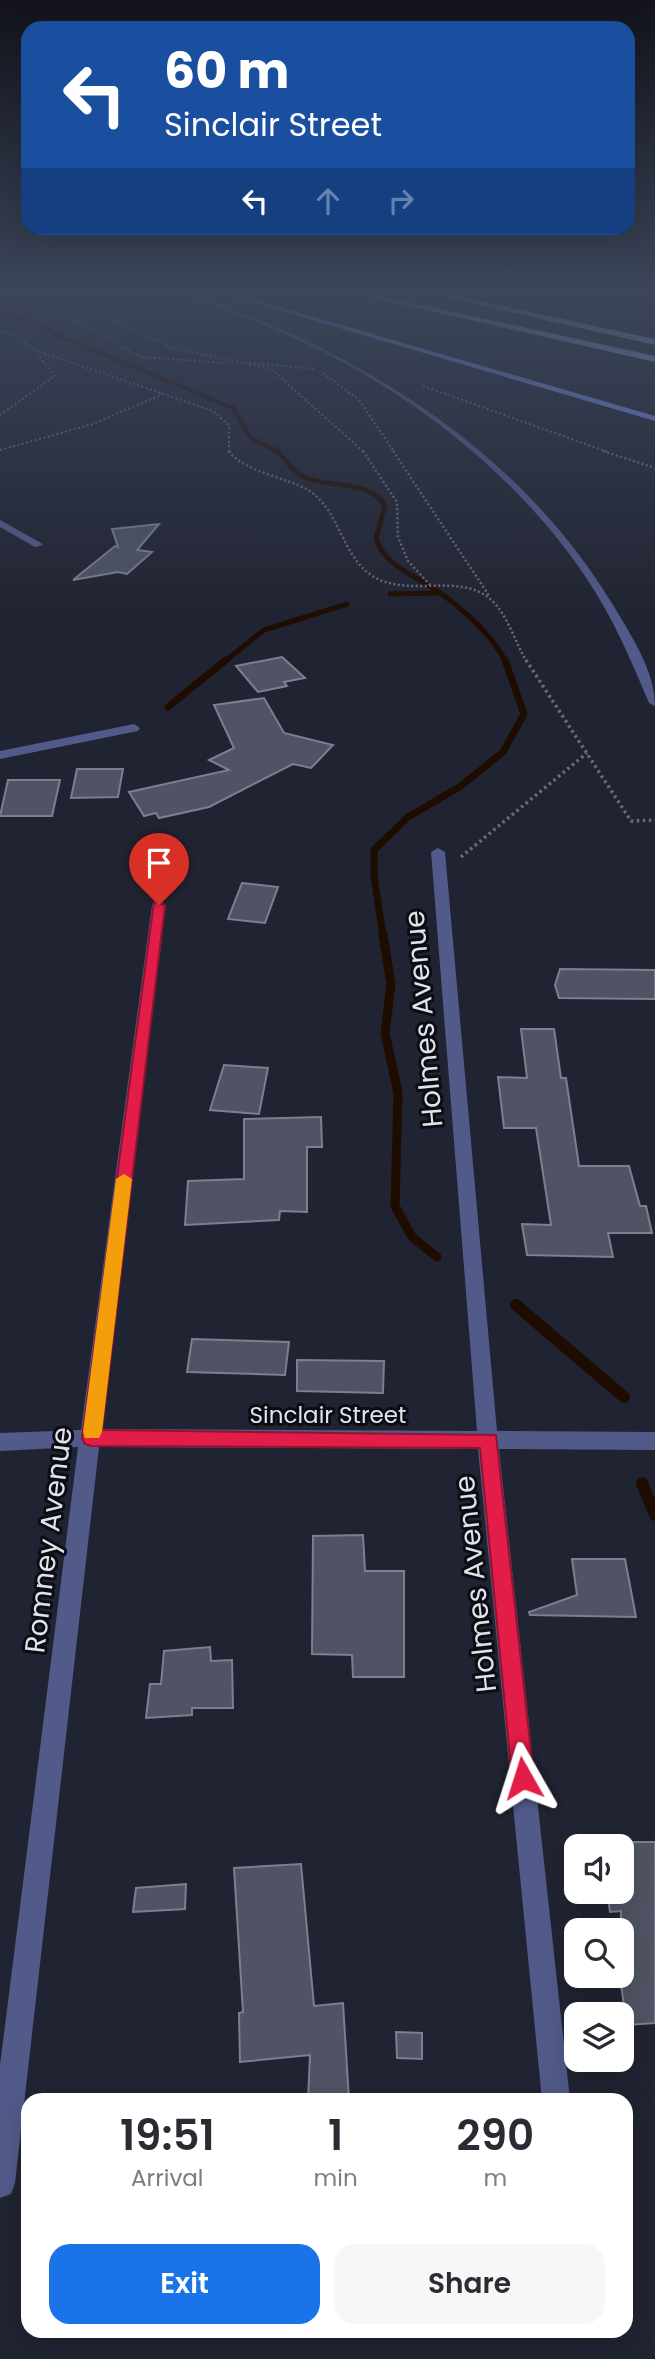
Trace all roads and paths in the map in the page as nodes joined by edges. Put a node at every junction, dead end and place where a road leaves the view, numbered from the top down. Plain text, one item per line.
1 (21, 400) edge
2 (148, 400) edge
3 (183, 400) edge
4 (308, 400) edge
5 (359, 400) edge
6 (406, 400) edge
7 (458, 400) edge
8 (590, 400) edge
9 (0, 415) edge
10 (655, 419) edge
11 (0, 450) edge
12 (655, 468) edge
13 (0, 523) edge
14 (38, 545) dead end
15 (432, 587) junction
16 (490, 598) junction
17 (655, 703) edge
18 (134, 728) dead end
19 (587, 753) junction
20 (0, 755) edge
21 (655, 820) edge
22 (438, 852) dead end
23 (440, 877) junction
24 (159, 905) dead end
25 (91, 1438) junction
26 (489, 1440) junction
27 (655, 1441) edge
28 (0, 1442) edge
29 (555, 2093) edge
30 (0, 2183) edge

1 - 9 path
2 - 11 path
3 - 15 path
4 - 15 path
5 - 16 path
6 - 17 street
7 - 12 path
8 - 10 main road
13 - 14 street
15 - 16 path
16 - 19 path
18 - 20 street
19 - 21 path
19 - 23 path
22 - 23 street, Holmes Avenue
23 - 26 street, Holmes Avenue
24 - 25 street, Romney Avenue
25 - 26 street, Sinclair Street
25 - 28 street, Sinclair Street
25 - 30 street, Romney Avenue
26 - 27 street, Sinclair Street
26 - 29 street, Holmes Avenue

